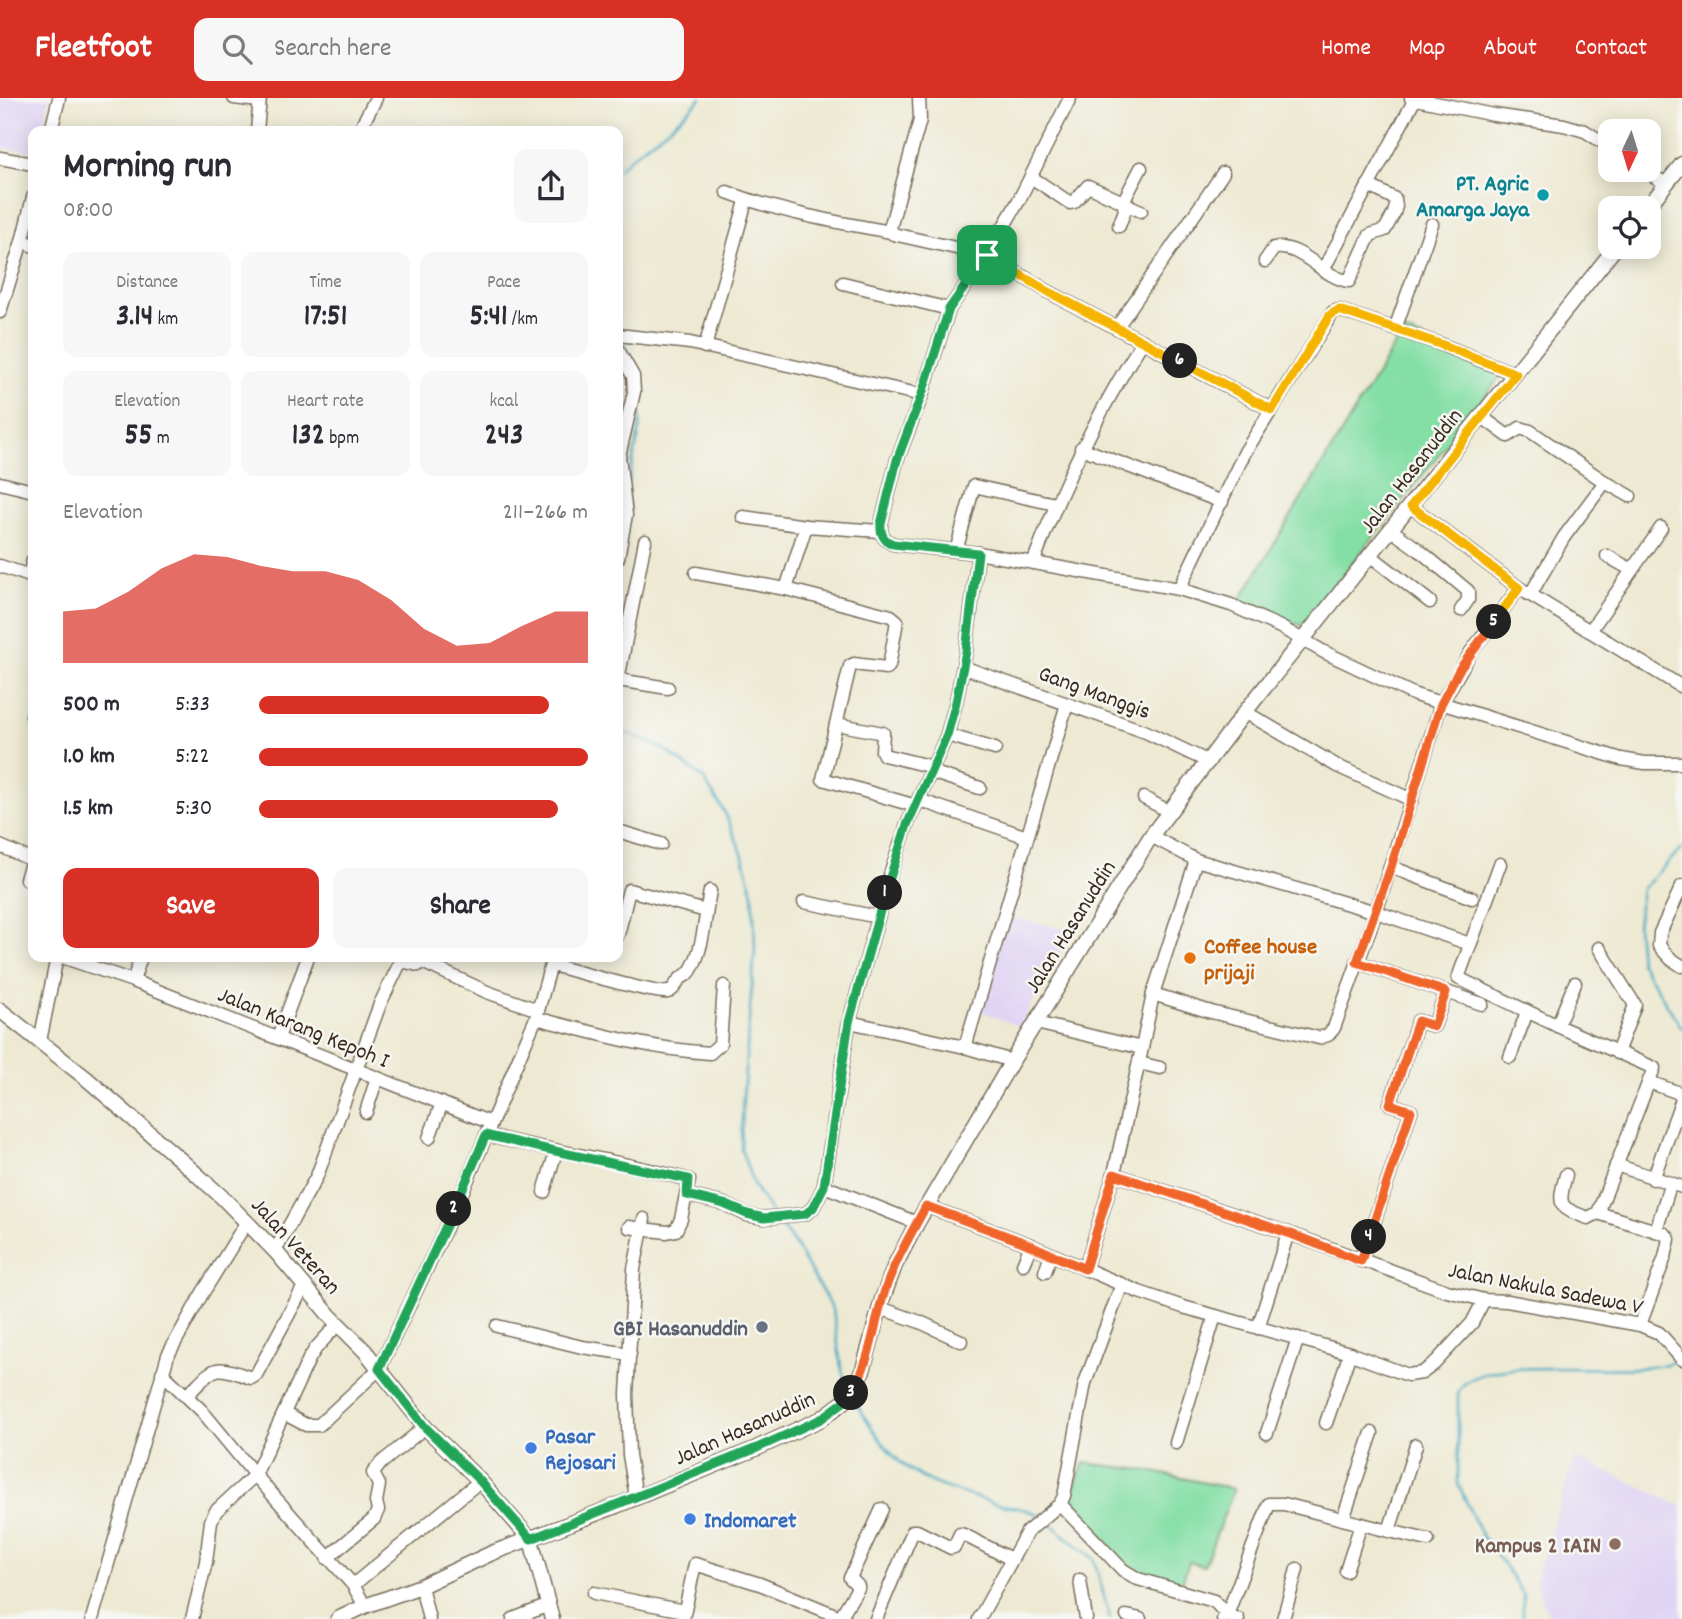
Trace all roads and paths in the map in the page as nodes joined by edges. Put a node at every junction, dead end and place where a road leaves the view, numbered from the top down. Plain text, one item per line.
1 (59, 98) edge
2 (234, 98) edge
3 (376, 98) edge
4 (919, 98) edge
5 (1070, 98) edge
6 (1413, 98) edge
7 (259, 99) edge
8 (52, 126) edge
9 (257, 126) edge
10 (362, 126) edge
11 (1598, 139) edge
12 (0, 158) edge
13 (28, 163) edge
14 (1682, 164) edge
15 (1141, 168) dead end
16 (1223, 173) dead end
17 (1031, 177) junction
18 (1661, 181) edge
19 (1666, 184) junction
20 (1368, 185) junction
21 (726, 192) dead end
22 (1656, 196) edge
23 (746, 201) junction
24 (1124, 203) junction
25 (1141, 211) dead end
26 (1432, 224) dead end
27 (1119, 226) dead end
28 (891, 232) junction
29 (28, 242) edge
30 (987, 255) junction
31 (1607, 259) edge
32 (1265, 261) dead end
33 (1323, 270) junction
34 (843, 283) dead end
35 (949, 309) junction
36 (0, 312) edge
37 (1117, 327) junction
38 (1395, 329) junction
39 (623, 335) edge
40 (1143, 341) junction
41 (705, 347) junction
42 (623, 359) edge
43 (1516, 374) junction
44 (922, 394) junction
45 (1272, 410) junction
46 (1482, 417) junction
47 (623, 439) edge
48 (1081, 448) junction
49 (1605, 482) junction
50 (0, 483) edge
51 (623, 486) edge
52 (28, 490) edge
53 (1630, 496) dead end
54 (1222, 502) junction
55 (1055, 504) junction
56 (1411, 506) junction
57 (743, 517) dead end
58 (806, 526) junction
59 (1661, 528) dead end
60 (1391, 530) junction
61 (880, 531) junction
62 (623, 532) edge
63 (645, 541) dead end
64 (956, 551) junction
65 (978, 553) junction
66 (1371, 556) junction
67 (1607, 556) dead end
68 (1033, 563) junction
69 (0, 566) edge
70 (1632, 570) junction
71 (696, 573) dead end
72 (28, 576) edge
73 (786, 589) junction
74 (1180, 589) junction
75 (1524, 591) junction
76 (1430, 602) dead end
77 (1461, 610) dead end
78 (1590, 631) junction
79 (1303, 641) junction
80 (623, 654) edge
81 (963, 667) junction
82 (623, 681) edge
83 (1682, 687) edge
84 (668, 688) dead end
85 (1067, 704) junction
86 (1441, 704) junction
87 (1245, 712) junction
88 (835, 724) junction
89 (947, 735) junction
90 (995, 749) dead end
91 (1209, 762) junction
92 (1682, 763) edge
93 (932, 769) junction
94 (980, 788) dead end
95 (1144, 798) dead end
96 (1412, 800) junction
97 (917, 803) junction
98 (1170, 811) junction
99 (623, 833) edge
100 (1027, 836) junction
101 (1152, 836) junction
102 (661, 844) dead end
103 (0, 846) edge
104 (28, 857) edge
105 (1196, 860) junction
106 (1500, 864) dead end
107 (1391, 867) junction
108 (1682, 886) edge
109 (710, 891) dead end
110 (1472, 898) dead end
111 (804, 902) dead end
112 (706, 911) junction
113 (1376, 912) junction
114 (623, 915) edge
115 (878, 917) junction
116 (1470, 944) junction
117 (1599, 948) dead end
118 (59, 962) edge
119 (75, 962) edge
120 (139, 962) edge
121 (306, 962) edge
122 (401, 962) edge
123 (427, 962) edge
124 (552, 962) edge
125 (555, 962) edge
126 (1357, 962) junction
127 (1682, 966) edge
128 (133, 981) junction
129 (1575, 983) dead end
130 (724, 986) dead end
131 (1446, 992) junction
132 (1153, 995) junction
133 (1482, 1004) dead end
134 (0, 1010) edge
135 (1527, 1012) junction
136 (537, 1014) junction
137 (849, 1022) junction
138 (1036, 1023) junction
139 (1557, 1026) junction
140 (278, 1038) junction
141 (40, 1041) junction
142 (965, 1048) junction
143 (1142, 1048) junction
144 (1617, 1053) junction
145 (1510, 1057) dead end
146 (1012, 1061) junction
147 (1139, 1063) junction
148 (1160, 1068) dead end
149 (355, 1069) junction
150 (377, 1078) junction
151 (1649, 1082) junction
152 (1682, 1096) edge
153 (442, 1103) junction
154 (366, 1112) dead end
155 (489, 1129) junction
156 (429, 1138) dead end
157 (556, 1151) junction
158 (1616, 1164) junction
159 (1114, 1174) junction
160 (1566, 1175) dead end
161 (1653, 1179) junction
162 (824, 1186) junction
163 (1676, 1186) edge
164 (544, 1192) dead end
165 (687, 1195) junction
166 (926, 1206) junction
167 (1598, 1213) junction
168 (246, 1223) junction
169 (917, 1223) junction
170 (643, 1224) junction
171 (629, 1227) dead end
172 (1657, 1231) junction
173 (1288, 1233) junction
174 (1031, 1245) junction
175 (275, 1251) junction
176 (1051, 1254) junction
177 (1361, 1261) junction
178 (1023, 1264) dead end
179 (1085, 1269) junction
180 (1045, 1272) dead end
181 (1122, 1284) junction
182 (304, 1286) junction
183 (1484, 1300) junction
184 (880, 1308) junction
185 (1215, 1316) junction
186 (338, 1324) junction
187 (1640, 1325) junction
188 (496, 1326) dead end
189 (1258, 1328) junction
190 (1298, 1338) junction
191 (961, 1341) dead end
192 (1350, 1353) junction
193 (630, 1354) junction
194 (1680, 1358) edge
195 (379, 1369) junction
196 (162, 1373) junction
197 (187, 1395) junction
198 (285, 1414) junction
199 (1326, 1423) dead end
200 (425, 1427) junction
201 (1266, 1433) dead end
202 (1372, 1433) dead end
203 (1176, 1443) dead end
204 (1416, 1444) dead end
205 (255, 1475) junction
206 (480, 1481) junction
207 (636, 1497) junction
208 (1060, 1504) junction
209 (882, 1508) dead end
210 (1343, 1519) junction
211 (1361, 1524) junction
212 (1389, 1531) junction
213 (531, 1539) junction
214 (1428, 1540) dead end
215 (327, 1558) junction
216 (1011, 1559) junction
217 (1297, 1569) dead end
218 (1346, 1571) dead end
219 (1080, 1580) dead end
220 (353, 1585) junction
221 (421, 1586) junction
222 (594, 1592) dead end
223 (365, 1606) junction
224 (551, 1612) edge
225 (684, 1615) edge
226 (842, 1618) edge
227 (1230, 1618) edge
228 (92, 1619) edge
229 (192, 1619) edge
230 (338, 1619) edge
231 (429, 1619) edge
232 (513, 1619) edge
233 (876, 1619) edge
234 (979, 1619) edge
235 (1080, 1619) edge
236 (1086, 1619) edge
237 (1283, 1619) edge

1 - 8 street
2 - 7 street
3 - 10 street
4 - 28 street
5 - 17 street
6 - 11 street
6 - 20 street
7 - 9 street
12 - 13 street
14 - 19 main road
15 - 24 street
16 - 37 street
17 - 24 street
17 - 30 street
18 - 19 street
19 - 22 main road
20 - 33 street
20 - 33 street
21 - 23 street
23 - 28 street
23 - 41 street
24 - 25 street
24 - 27 street
26 - 38 street
28 - 30 street
29 - 36 street
30 - 35 street
30 - 37 street
31 - 43 main road, Jalan Hasanuddin
32 - 33 street
34 - 35 street
35 - 44 street
37 - 40 street
38 - 43 street
38 - 45 street
39 - 41 street
40 - 45 street
40 - 48 street
41 - 44 street
42 - 47 street
43 - 46 main road, Jalan Hasanuddin
44 - 61 street
45 - 54 street
46 - 49 street
46 - 56 main road, Jalan Hasanuddin
48 - 54 street
48 - 55 street
49 - 53 street
49 - 75 street
50 - 52 street
51 - 62 street
54 - 74 street
55 - 64 street
55 - 68 street
56 - 60 main road, Jalan Hasanuddin
56 - 75 street
57 - 58 street
58 - 61 street
58 - 73 street
59 - 70 street
60 - 66 main road, Jalan Hasanuddin
60 - 77 street
61 - 64 street
63 - 80 street
64 - 65 street
65 - 68 street
65 - 81 street
66 - 76 street
66 - 79 main road, Jalan Hasanuddin
67 - 70 street
68 - 74 street
69 - 72 street
70 - 78 street
71 - 73 street
73 - 88 street
74 - 79 street
75 - 78 street
75 - 86 street
78 - 83 street
79 - 86 street
79 - 87 main road, Jalan Hasanuddin
81 - 85 street, Gang Manggis
81 - 89 street
82 - 84 street
85 - 91 street, Gang Manggis
85 - 100 street
86 - 92 street
86 - 96 street
87 - 91 main road, Jalan Hasanuddin
87 - 96 street
88 - 93 street
88 - 97 street
89 - 90 street
89 - 93 street
91 - 98 main road, Jalan Hasanuddin
93 - 94 street
93 - 97 street
95 - 98 street
96 - 107 street
97 - 100 street
97 - 115 street
98 - 101 main road, Jalan Hasanuddin
99 - 102 street
100 - 142 street
101 - 105 street
101 - 138 main road, Jalan Hasanuddin
103 - 104 street
105 - 113 street
105 - 132 street
106 - 116 street
107 - 110 street
107 - 113 street
108 - 127 street
109 - 112 street
111 - 115 street
112 - 114 street
112 - 125 street
113 - 116 street
113 - 126 street
115 - 137 street
116 - 135 street
117 - 144 street
118 - 141 street
119 - 128 street, Jalan Karang Kepoh I
120 - 128 street
121 - 140 street
122 - 149 street
123 - 136 street
124 - 136 street
126 - 131 street
126 - 132 street
128 - 140 street, Jalan Karang Kepoh I
129 - 139 street
130 - 136 street
131 - 133 street
131 - 177 street
132 - 143 street
134 - 141 main road, Jalan Veteran
135 - 139 street
135 - 145 street
136 - 155 street
137 - 142 street
137 - 162 street
138 - 143 street
138 - 146 main road, Jalan Hasanuddin
139 - 144 street
140 - 149 street, Jalan Karang Kepoh I
141 - 168 main road, Jalan Veteran
142 - 146 street
143 - 147 street
144 - 151 street
146 - 166 main road, Jalan Hasanuddin
147 - 148 street
147 - 159 street
149 - 150 street, Jalan Karang Kepoh I
149 - 175 street
150 - 153 street, Jalan Karang Kepoh I
150 - 154 street
151 - 152 street
151 - 158 street
152 - 161 street
153 - 155 street, Jalan Karang Kepoh I
153 - 156 street
155 - 157 street, Jalan Karang Kepoh I
155 - 195 street
157 - 164 street
157 - 165 street, Jalan Karang Kepoh I
158 - 161 street
158 - 167 street
159 - 173 street, Jalan Nakula Sadewa V
159 - 179 street
160 - 167 street
161 - 163 street
162 - 165 street
162 - 169 street
163 - 172 street
165 - 170 street
166 - 169 main road, Jalan Hasanuddin
166 - 174 street
167 - 172 street
168 - 175 main road, Jalan Veteran
168 - 196 street
169 - 184 main road, Jalan Hasanuddin
170 - 171 street
170 - 193 street
172 - 187 street
173 - 177 street, Jalan Nakula Sadewa V
173 - 189 street
174 - 176 street
174 - 178 street
175 - 182 main road, Jalan Veteran
176 - 179 street
176 - 180 street
177 - 183 street, Jalan Nakula Sadewa V
179 - 181 street
181 - 185 street
181 - 208 street
182 - 186 main road, Jalan Veteran
182 - 197 street
183 - 187 street, Jalan Nakula Sadewa V
183 - 192 street
184 - 191 street
184 - 207 main road, Jalan Hasanuddin
185 - 189 street
185 - 203 street
186 - 195 main road, Jalan Veteran
186 - 198 street
187 - 194 street, Jalan Nakula Sadewa V
188 - 193 street
189 - 190 street
190 - 192 street
190 - 201 street
192 - 199 street
193 - 207 street
195 - 198 street
195 - 200 main road, Jalan Veteran
196 - 197 street
196 - 228 street
197 - 205 street
198 - 205 street
200 - 206 main road, Jalan Veteran
200 - 215 street
202 - 210 street
204 - 212 street
205 - 215 street
205 - 229 street
206 - 213 main road, Jalan Veteran
206 - 220 street
207 - 213 main road, Jalan Hasanuddin
208 - 216 street
208 - 227 street
209 - 226 street
210 - 211 street
210 - 227 street
211 - 212 street
211 - 218 street
212 - 214 street
213 - 221 main road, Jalan Hasanuddin
213 - 224 main road
215 - 220 street
216 - 233 street
216 - 234 street
217 - 237 street
219 - 236 street
220 - 223 street
221 - 223 main road, Jalan Hasanuddin
221 - 231 street
222 - 225 street
223 - 230 main road, Jalan Hasanuddin
224 - 232 street
225 - 226 street
235 - 236 street

